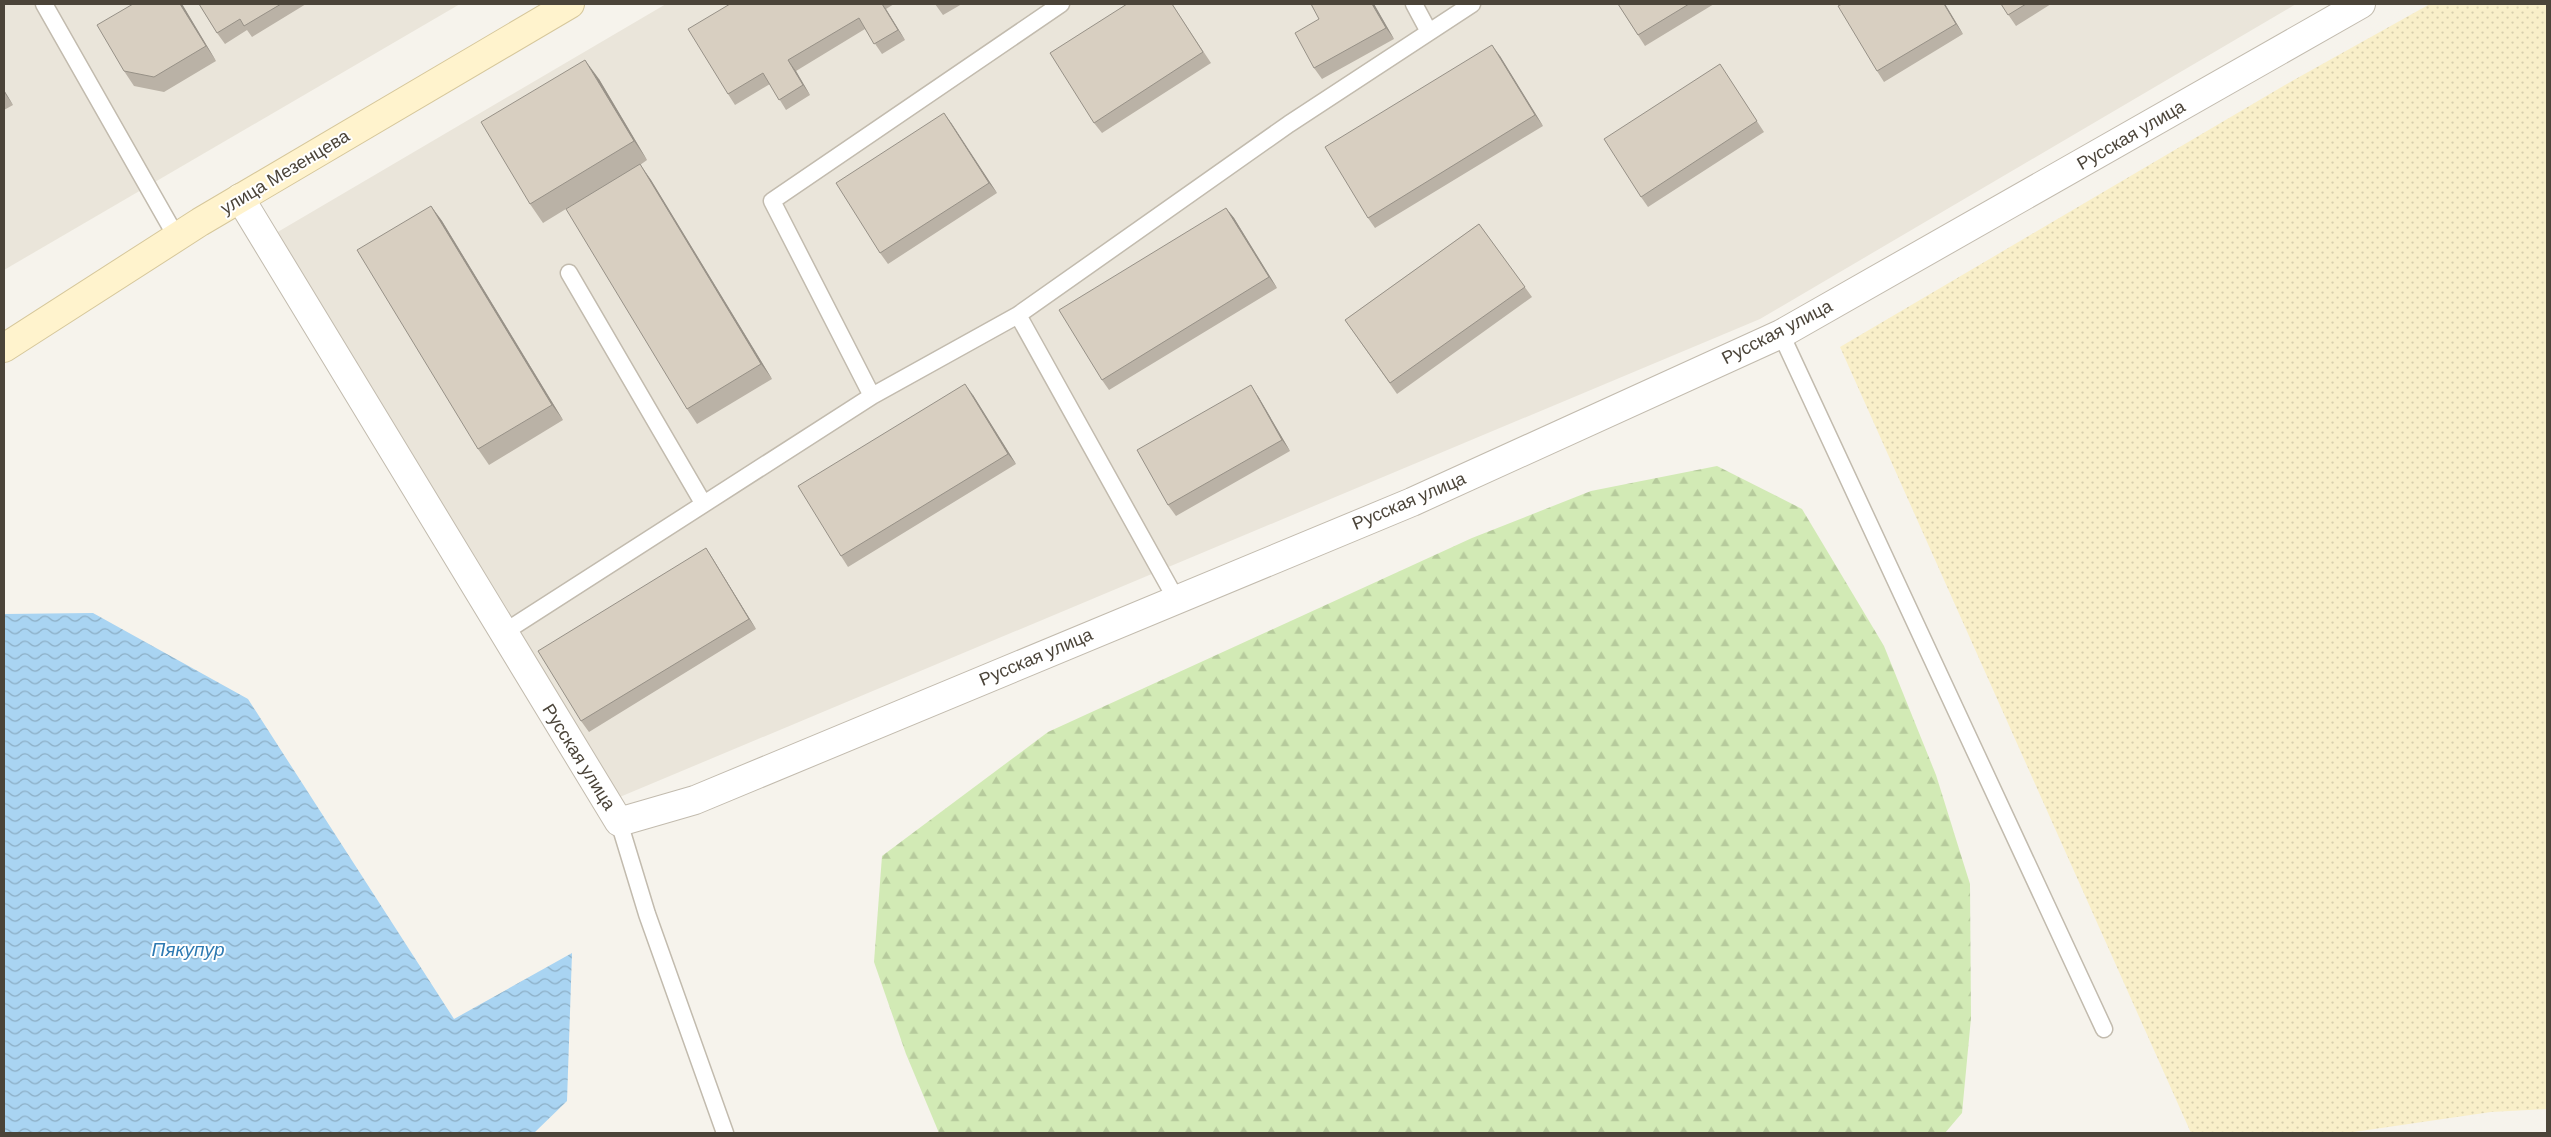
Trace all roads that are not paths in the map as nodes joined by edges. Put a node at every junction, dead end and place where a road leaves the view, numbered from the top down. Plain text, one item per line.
1 (44, 4) edge
2 (570, 4) edge
3 (1061, 4) edge
4 (1414, 4) edge
5 (1472, 4) edge
6 (2360, 4) edge
7 (1429, 32) junction
8 (240, 198) junction
9 (177, 238) junction
10 (569, 273) dead end
11 (1018, 315) junction
12 (1781, 334) junction
13 (4, 348) edge
14 (872, 396) junction
15 (703, 503) junction
16 (1176, 599) junction
17 (503, 634) junction
18 (619, 822) junction
19 (2104, 1029) dead end
20 (725, 1133) edge

1 - 9 lane
2 - 8 main road, улица Мезенцева
3 - 14 lane
4 - 7 lane
5 - 7 lane
6 - 12 street, Русская улица
7 - 11 lane
8 - 9 main road, улица Мезенцева
8 - 17 street, Русская улица
9 - 13 main road, улица Мезенцева
10 - 15 lane
11 - 14 lane
11 - 16 lane
12 - 16 street, Русская улица
12 - 19 lane
14 - 15 lane
15 - 17 lane
16 - 18 street, Русская улица
17 - 18 street, Русская улица
18 - 20 lane

